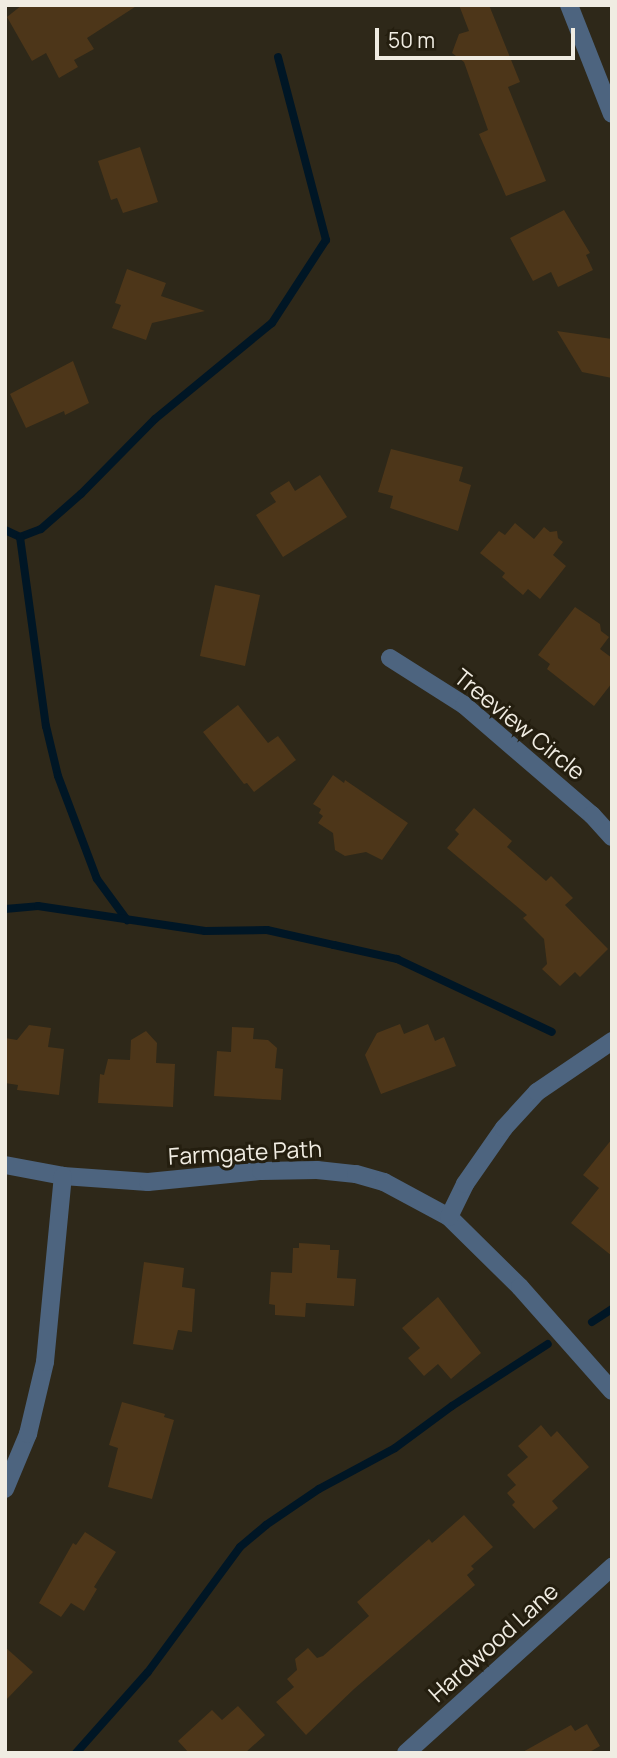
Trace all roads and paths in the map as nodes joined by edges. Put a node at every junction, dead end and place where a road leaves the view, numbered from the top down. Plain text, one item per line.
1 (569, 5) edge
2 (612, 114) edge
3 (390, 658) dead end
4 (612, 837) edge
5 (612, 1041) edge
6 (5, 1165) edge
7 (63, 1176) junction
8 (449, 1217) junction
9 (612, 1391) edge
10 (5, 1489) edge
11 (612, 1567) edge
12 (406, 1753) edge

1 - 2 street
3 - 4 street, Treeview Circle
5 - 8 street
6 - 7 street, Farmgate Path
7 - 8 street, Farmgate Path
7 - 10 street
8 - 9 street, Farmgate Path
11 - 12 street, Hardwood Lane

